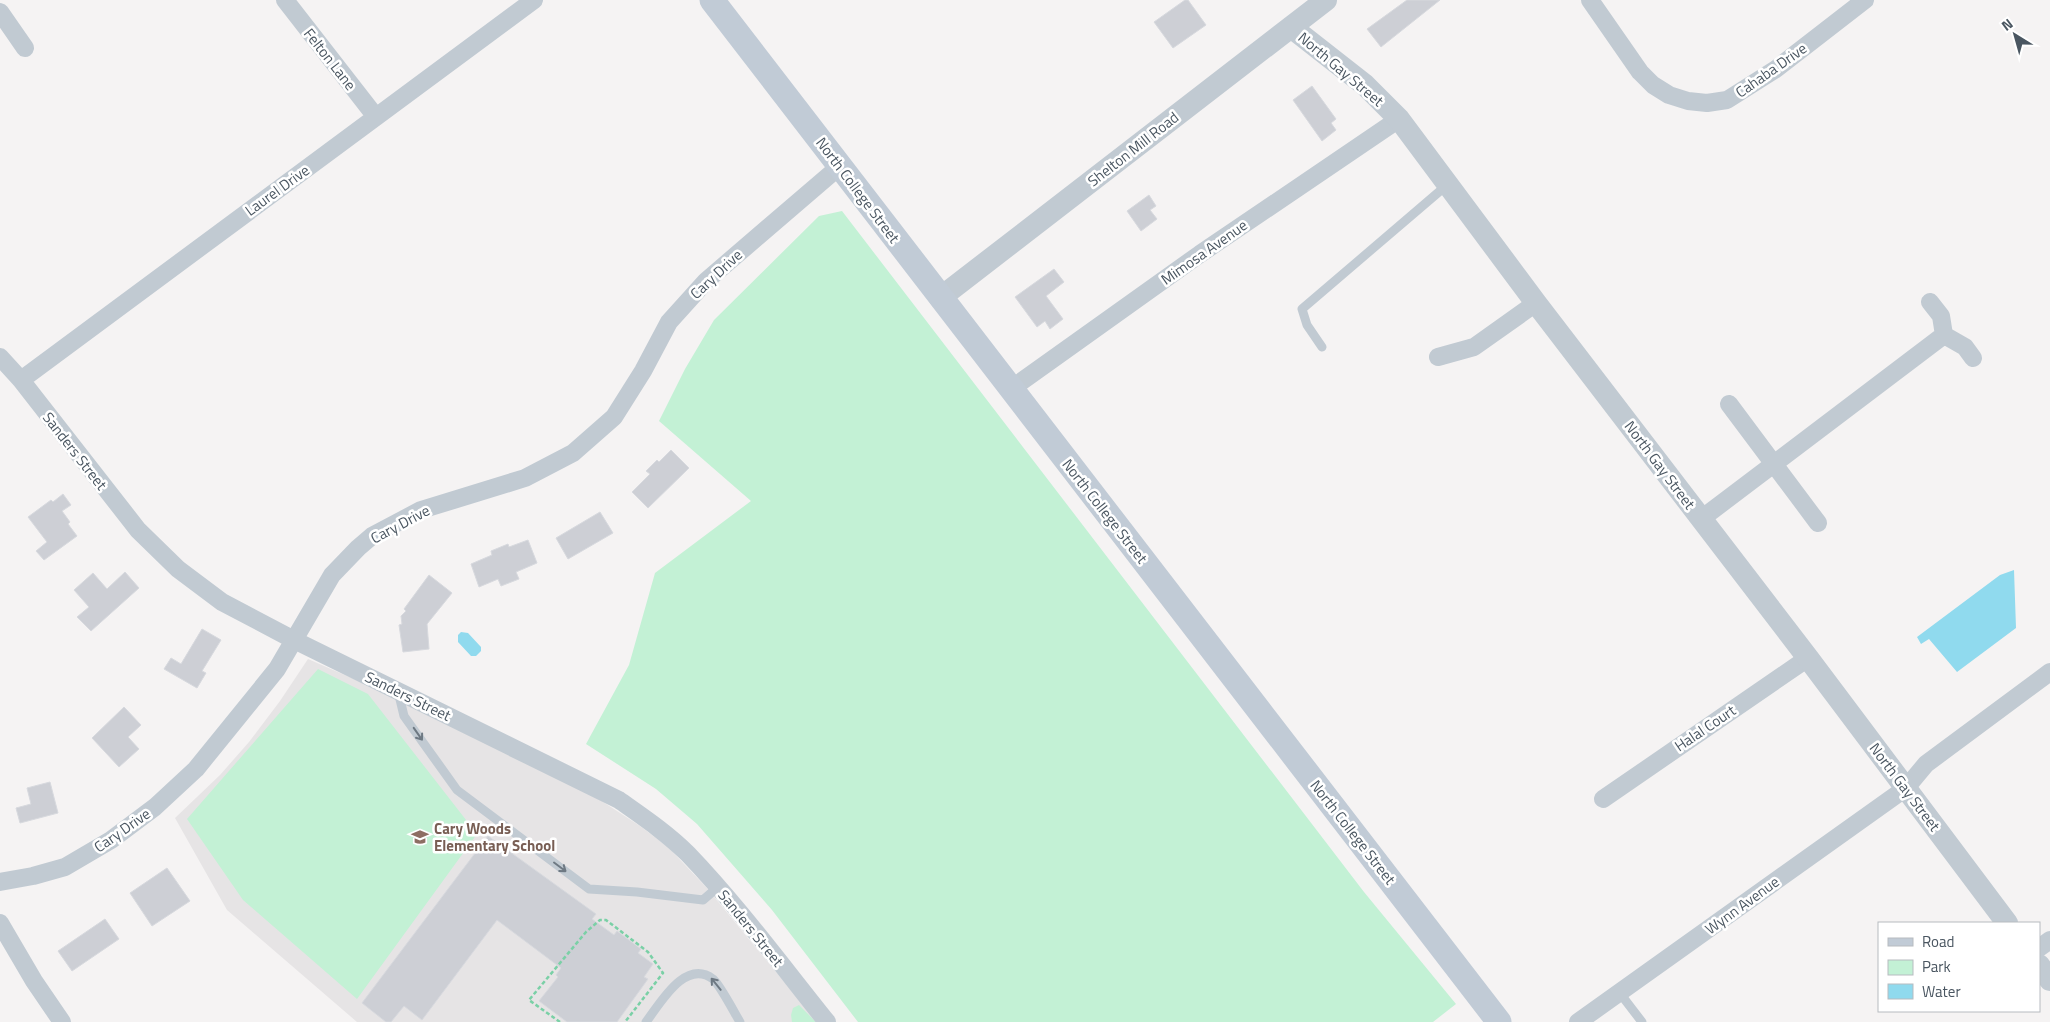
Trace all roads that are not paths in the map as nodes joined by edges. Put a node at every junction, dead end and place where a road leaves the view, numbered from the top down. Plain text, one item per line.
1 (285, 0) edge
2 (534, 0) edge
3 (712, 0) edge
4 (1326, 0) edge
5 (1590, 0) edge
6 (1865, 0) edge
7 (0, 12) edge
8 (1291, 27) junction
9 (25, 48) dead end
10 (376, 117) junction
11 (1399, 119) junction
12 (840, 166) junction
13 (1447, 185) junction
14 (940, 298) junction
15 (1930, 302) dead end
16 (1536, 303) junction
17 (1944, 336) junction
18 (1322, 347) dead end
19 (0, 357) edge
20 (1438, 357) dead end
21 (1973, 358) dead end
22 (20, 380) junction
23 (1011, 389) junction
24 (1729, 404) dead end
25 (1774, 464) junction
26 (1701, 519) junction
27 (1818, 523) dead end
28 (294, 640) junction
29 (1808, 658) junction
30 (2050, 672) edge
31 (398, 690) junction
32 (1906, 788) junction
33 (1603, 799) dead end
34 (0, 882) edge
35 (718, 887) junction
36 (2006, 922) edge
37 (0, 923) edge
38 (2040, 966) edge
39 (2050, 980) edge
40 (1619, 992) junction
41 (62, 1022) edge
42 (646, 1022) edge
43 (740, 1022) edge
44 (827, 1022) edge
45 (1499, 1022) edge
46 (1578, 1022) edge
47 (1642, 1022) edge

1 - 10 street, Felton Lane
2 - 10 street, Laurel Drive
3 - 12 main road, North College Street
4 - 8 street, Shelton Mill Road
5 - 6 street, Cahaba Drive
7 - 9 street
8 - 11 street, North Gay Street
8 - 14 street, Shelton Mill Road
10 - 22 street, Laurel Drive
11 - 13 street, North Gay Street
11 - 23 street, Mimosa Avenue
12 - 14 main road, North College Street
12 - 28 street, Cary Drive
13 - 16 street, North Gay Street
13 - 18 lane
14 - 23 main road, North College Street
15 - 17 street
16 - 20 street
16 - 26 street, North Gay Street
17 - 21 street
17 - 25 street
19 - 22 street, Sanders Street
22 - 28 street, Sanders Street
23 - 45 main road, North College Street
24 - 25 street
25 - 26 street
25 - 27 street
26 - 29 street, North Gay Street
28 - 31 street, Sanders Street
28 - 34 street, Cary Drive
29 - 32 street, North Gay Street
29 - 33 street, Halal Court
30 - 32 street, Wynn Avenue
31 - 35 street, Sanders Street
31 -> 35 lane
32 - 36 street, North Gay Street
32 - 40 street, Wynn Avenue
35 - 44 street, Sanders Street
37 - 41 street
38 - 39 street
40 - 46 street, Wynn Avenue
40 - 47 lane
43 -> 42 lane

